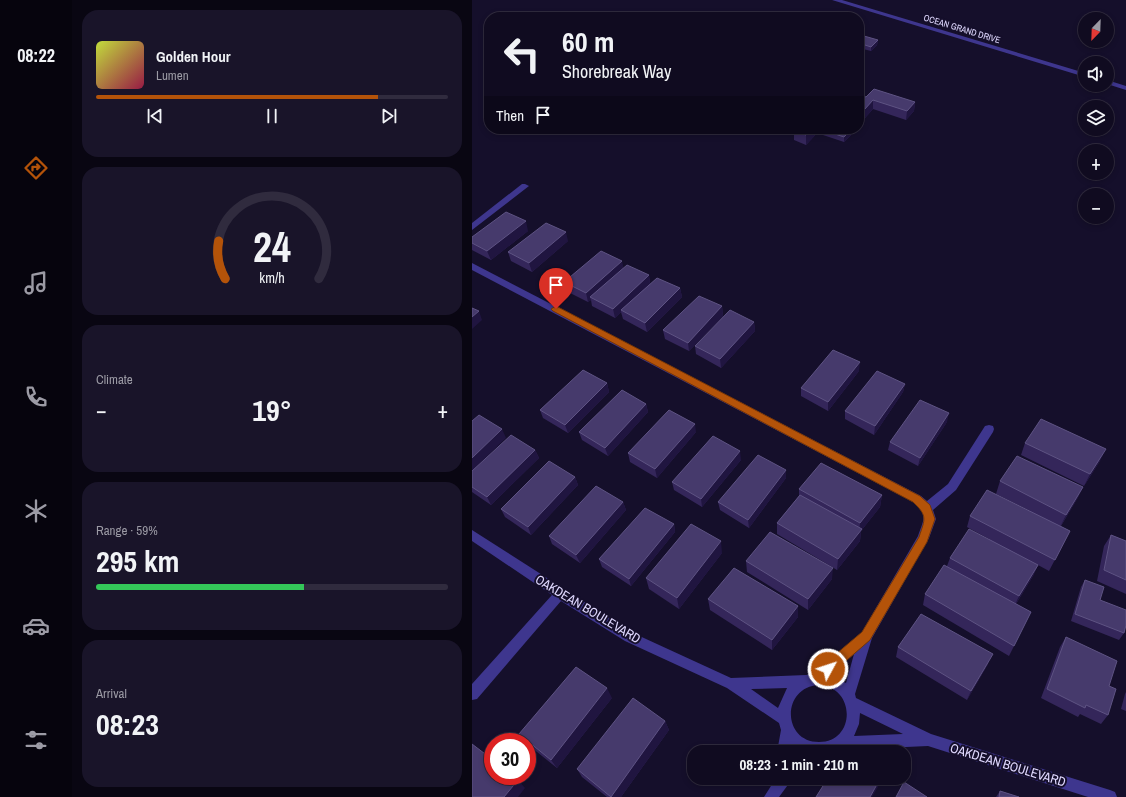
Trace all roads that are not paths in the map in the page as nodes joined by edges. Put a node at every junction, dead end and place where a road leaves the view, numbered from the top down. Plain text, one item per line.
1 (835, 0) edge
2 (1078, 73) edge
3 (1114, 84) edge
4 (1126, 88) edge
5 (525, 186) dead end
6 (472, 227) edge
7 (472, 266) edge
8 (988, 429) dead end
9 (927, 508) junction
10 (472, 535) edge
11 (560, 594) junction
12 (866, 636) junction
13 (811, 680) junction
14 (731, 684) junction
15 (472, 694) edge
16 (850, 699) junction
17 (786, 725) junction
18 (929, 740) junction
19 (839, 743) junction
20 (785, 745) edge
21 (804, 745) edge
22 (835, 745) edge
23 (779, 785) edge
24 (771, 797) edge
25 (1110, 797) edge

1 - 2 street, OCEAN GRAND DRIVE
3 - 4 street
5 - 6 street
7 - 9 street
8 - 9 street
9 - 12 street
10 - 11 street, OAKDEAN BOULEVARD
11 - 14 street, OAKDEAN BOULEVARD
11 - 15 street
12 - 13 street
12 - 16 street
13 - 14 street, OAKDEAN BOULEVARD
13 - 16 street, OAKDEAN BOULEVARD
13 - 17 street
14 - 17 street, OAKDEAN BOULEVARD
16 - 18 street, OAKDEAN BOULEVARD
16 - 19 street
17 - 20 street
17 - 21 street, OAKDEAN BOULEVARD
18 - 19 street, OAKDEAN BOULEVARD
18 - 25 street, OAKDEAN BOULEVARD
19 - 22 street, OAKDEAN BOULEVARD
23 - 24 street

